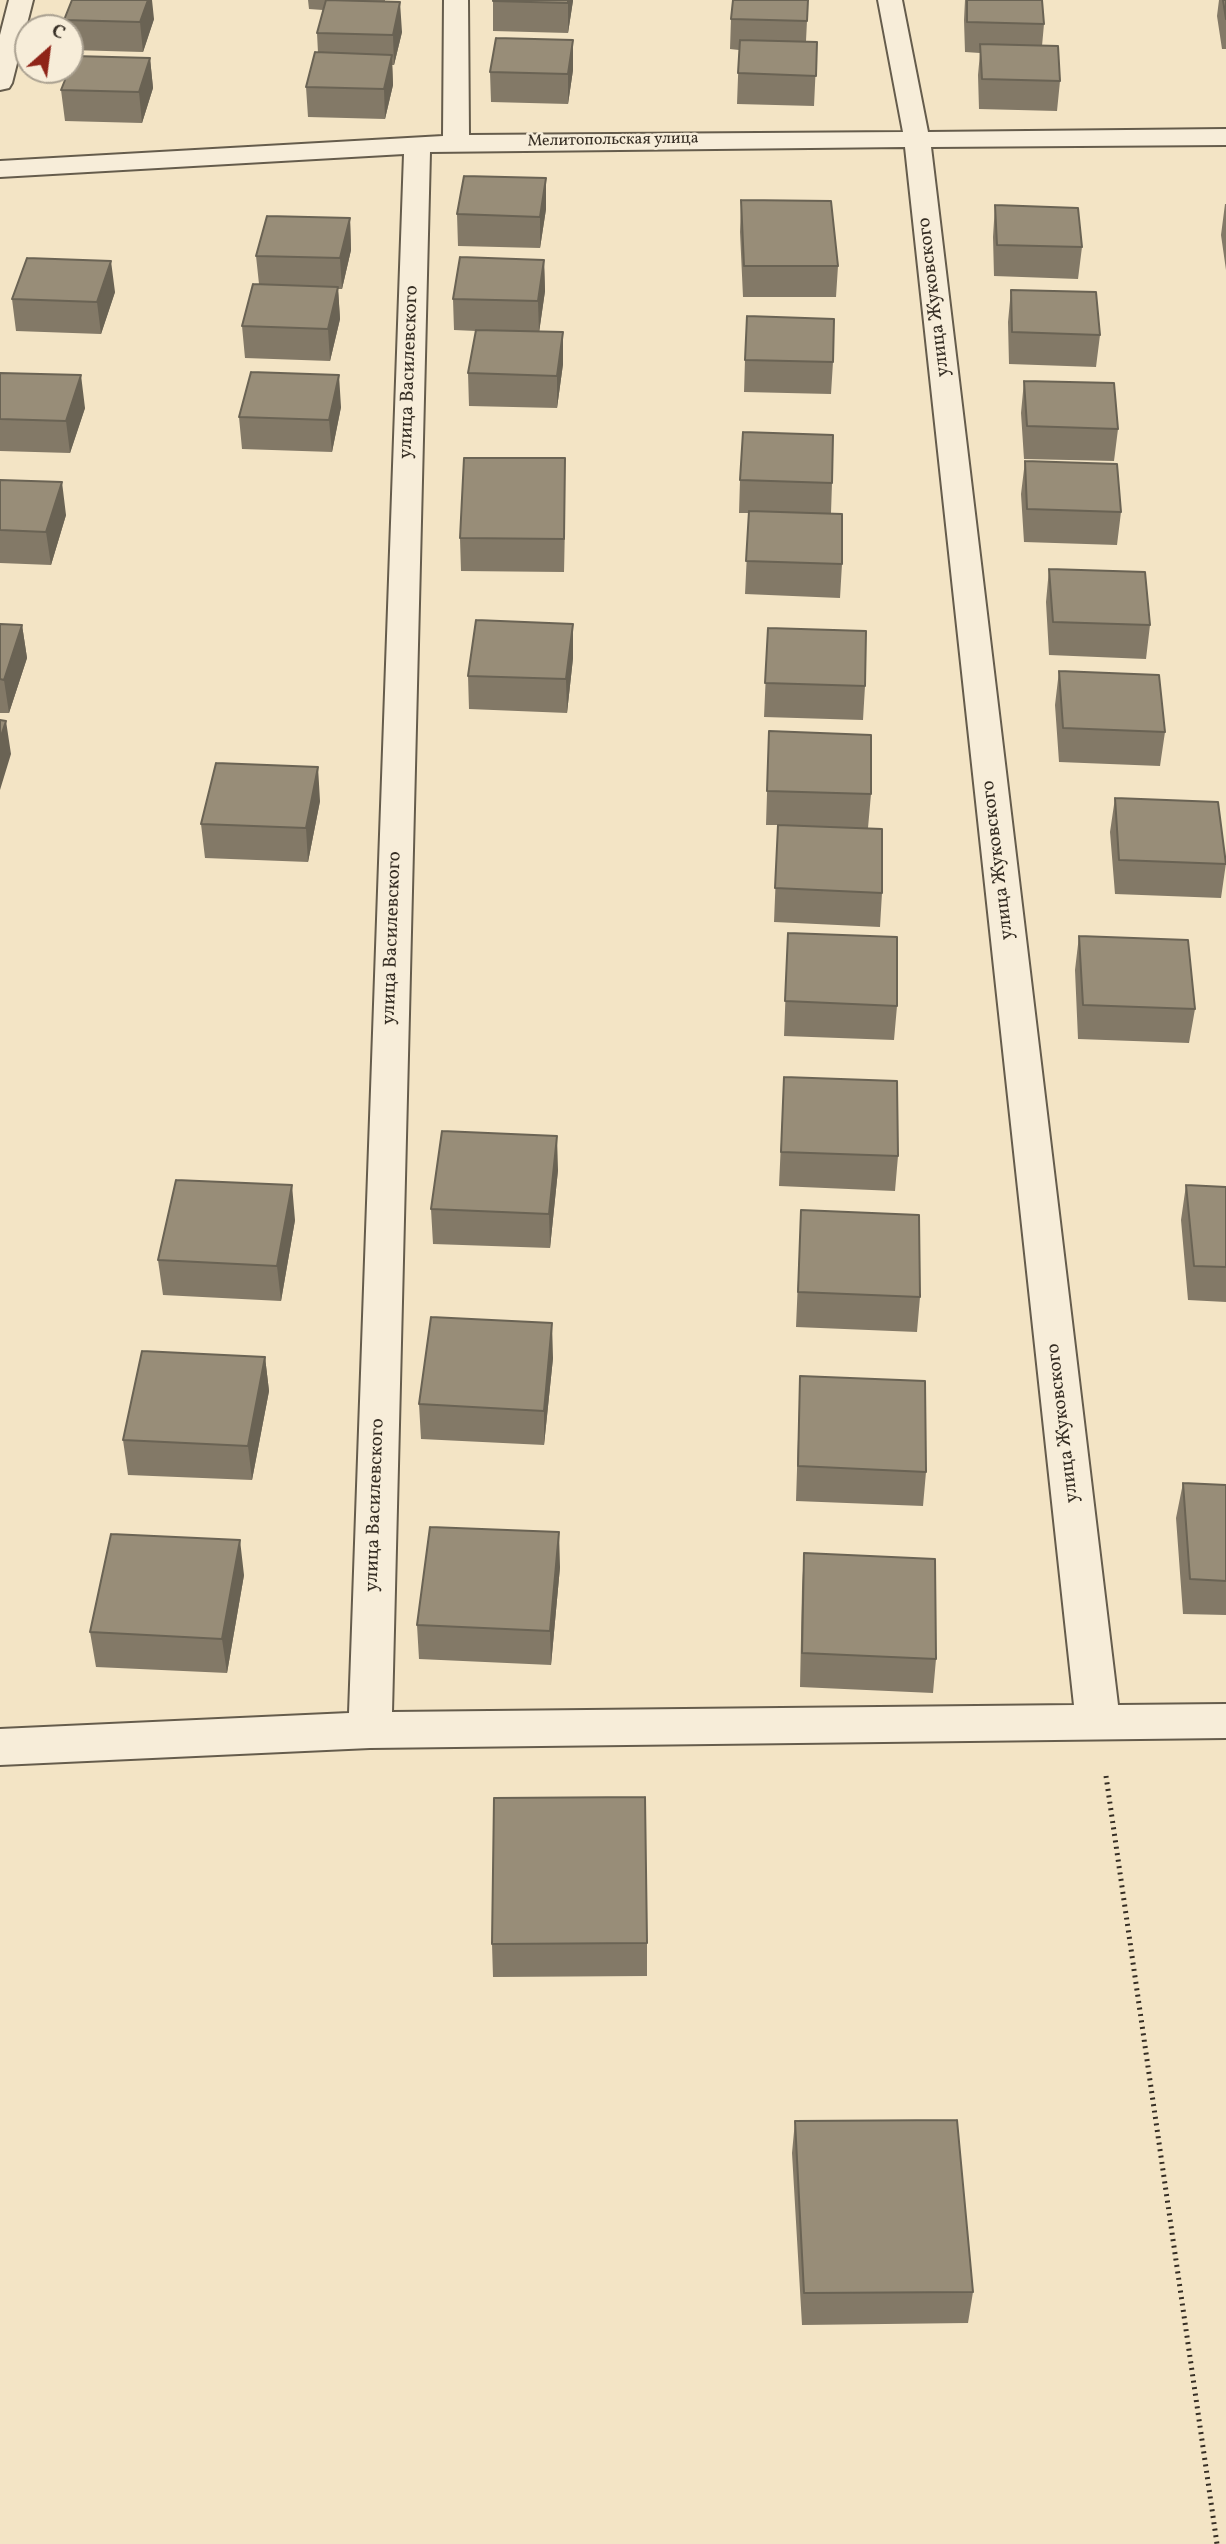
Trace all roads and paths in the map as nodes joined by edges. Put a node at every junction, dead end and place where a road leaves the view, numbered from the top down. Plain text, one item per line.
1 (21, 0) edge
2 (456, 0) edge
3 (890, 0) edge
4 (0, 83) edge
5 (1226, 137) edge
6 (917, 139) junction
7 (456, 143) junction
8 (417, 146) junction
9 (0, 169) edge
10 (1226, 1721) edge
11 (1098, 1722) junction
12 (370, 1730) junction
13 (0, 1747) edge
14 (1217, 2544) edge

1 - 4 street
2 - 7 street
3 - 6 street, улица Жуковского
5 - 6 street, Мелитопольская улица
6 - 7 street, Мелитопольская улица
6 - 11 street, улица Жуковского
7 - 8 street, Мелитопольская улица
8 - 9 street, Мелитопольская улица
8 - 12 street, улица Василевского
10 - 11 street
11 - 12 street
11 - 14 path
12 - 13 street

